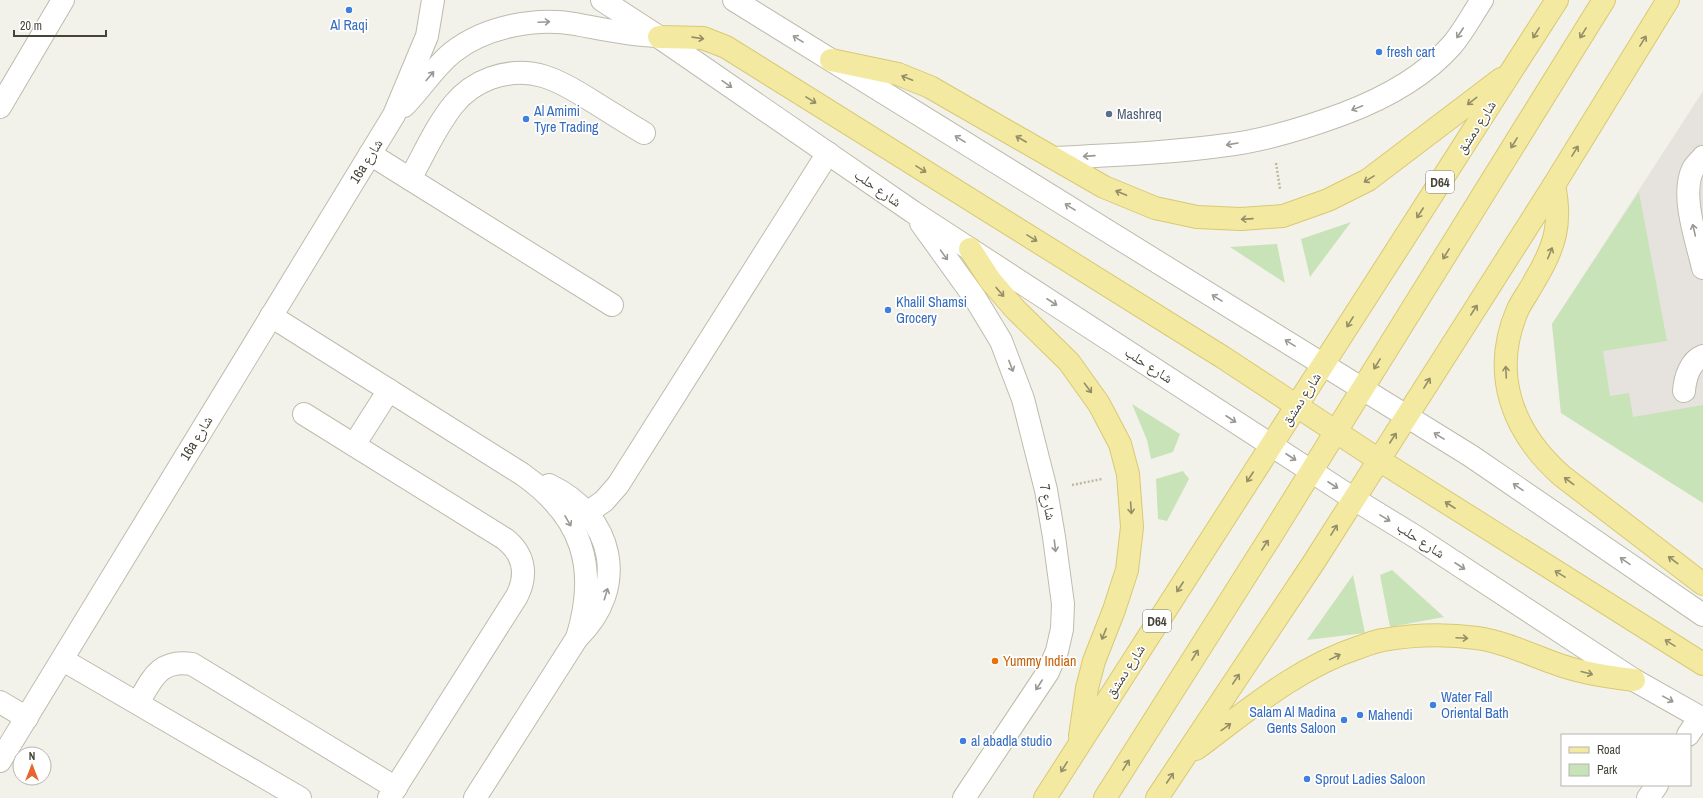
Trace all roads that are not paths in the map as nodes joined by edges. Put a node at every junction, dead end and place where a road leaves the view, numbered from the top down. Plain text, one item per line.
1 (64, 0) edge
2 (433, 0) edge
3 (602, 0) edge
4 (734, 0) edge
5 (1482, 0) edge
6 (1557, 0) edge
7 (1604, 0) edge
8 (1668, 0) edge
9 (659, 37) junction
10 (831, 60) junction
11 (1514, 68) junction
12 (0, 107) edge
13 (394, 115) junction
14 (644, 133) dead end
15 (828, 153) junction
16 (370, 154) junction
17 (1703, 157) edge
18 (1055, 158) junction
19 (410, 179) junction
20 (1554, 184) junction
21 (913, 212) junction
22 (970, 249) junction
23 (1703, 268) edge
24 (612, 305) dead end
25 (271, 316) junction
26 (1703, 356) edge
27 (1323, 364) junction
28 (1362, 388) junction
29 (389, 390) junction
30 (1684, 391) dead end
31 (1296, 406) junction
32 (304, 414) dead end
33 (1407, 416) junction
34 (1335, 432) junction
35 (1271, 444) junction
36 (354, 446) junction
37 (1379, 460) junction
38 (1311, 470) junction
39 (522, 474) junction
40 (1354, 499) junction
41 (587, 513) junction
42 (1703, 584) edge
43 (1703, 615) edge
44 (577, 638) junction
45 (63, 660) junction
46 (1703, 664) edge
47 (1634, 680) junction
48 (0, 702) edge
49 (138, 703) junction
50 (28, 718) junction
51 (1701, 718) edge
52 (7, 733) edge
53 (1689, 734) edge
54 (1079, 742) junction
55 (1184, 758) junction
56 (0, 761) edge
57 (1656, 786) edge
58 (392, 793) edge
59 (300, 798) edge
60 (474, 798) edge
61 (964, 798) edge
62 (1045, 798) edge
63 (1105, 798) edge
64 (1157, 798) edge
65 (1648, 798) edge

1 - 12 street
2 - 13 street, 16a شارع
3 - 9 street, شارع حلب
10 -> 4 street
5 -> 18 street
6 -> 11 main road, شارع دمشق / D64
7 -> 28 main road
20 -> 8 main road
13 -> 9 street, 16a شارع
9 -> 15 street, شارع حلب
9 -> 31 main road
18 -> 10 main road
27 -> 10 street
11 -> 18 main road
11 -> 27 main road, شارع دمشق / D64
13 - 16 street, 16a شارع
14 - 19 street
15 - 21 street, شارع حلب
15 - 41 street
16 - 19 street
16 - 25 street, 16a شارع
23 -> 17 street
19 - 24 street
33 -> 20 main road
42 -> 20 main road
21 - 22 street, شارع حلب
21 -> 61 street, شارع 7
22 -> 35 street, شارع حلب
22 -> 54 main road
25 - 29 street
25 - 45 street, 16a شارع
26 - 30 street
27 - 28 street
27 - 31 main road, شارع دمشق / D64
28 - 33 street
28 - 34 main road
29 - 36 street
29 - 39 street
31 - 34 main road
31 - 35 main road, شارع دمشق / D64
32 - 36 street
37 -> 33 main road
43 -> 33 street
34 - 37 main road
34 - 38 main road
35 -> 38 street, شارع حلب
35 -> 54 main road, شارع دمشق / D64
36 - 58 street
37 - 40 main road
46 -> 37 main road
38 -> 40 street, شارع حلب
63 -> 38 main road
39 - 41 street
39 -> 44 street
40 -> 47 street, شارع حلب
55 -> 40 main road
44 -> 41 street
44 - 60 street
45 - 49 street
45 - 50 street, 16a شارع
47 -> 51 street, شارع حلب
55 -> 47 main road
48 - 50 street
49 - 58 street
49 - 59 street
50 - 52 street, 16a شارع
51 - 53 street
52 - 56 street, 16a شارع
54 -> 62 main road, شارع دمشق / D64
64 -> 55 main road
57 - 65 street

